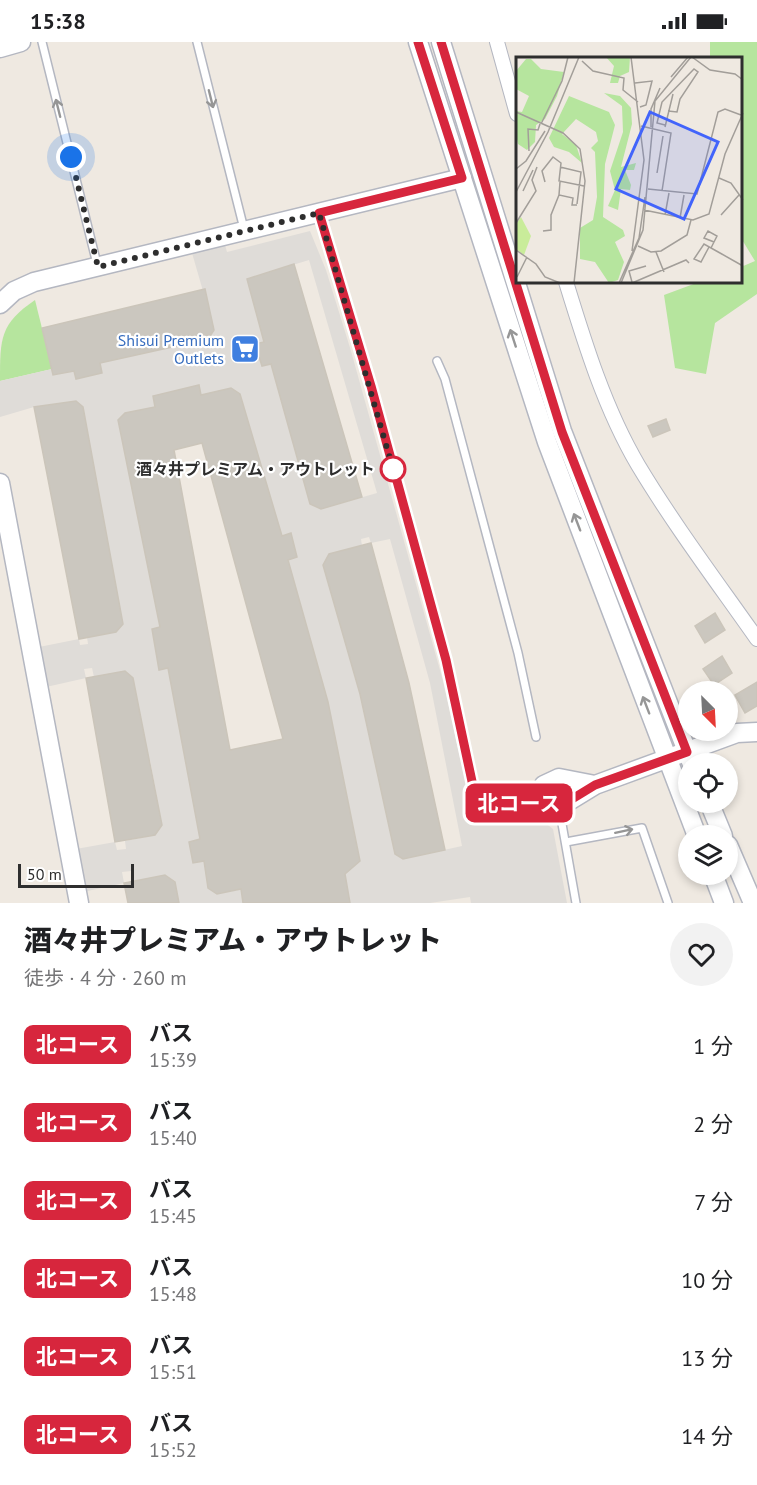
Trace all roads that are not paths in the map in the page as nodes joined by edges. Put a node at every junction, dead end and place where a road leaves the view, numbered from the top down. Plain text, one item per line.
1 (21, 42) edge
2 (42, 42) edge
3 (197, 42) edge
4 (418, 42) edge
5 (441, 42) edge
6 (496, 42) edge
7 (0, 48) edge
8 (516, 111) edge
9 (462, 178) junction
10 (319, 213) junction
11 (244, 232) junction
12 (98, 267) junction
13 (516, 284) edge
14 (516, 284) edge
15 (568, 284) edge
16 (0, 304) edge
17 (437, 361) dead end
18 (0, 483) edge
19 (757, 639) edge
20 (757, 732) edge
21 (536, 737) dead end
22 (687, 753) edge
23 (699, 753) edge
24 (668, 759) junction
25 (678, 759) edge
26 (595, 785) junction
27 (552, 803) junction
28 (694, 825) edge
29 (566, 842) junction
30 (738, 868) edge
31 (717, 885) edge
32 (79, 903) edge
33 (576, 903) edge
34 (668, 903) edge
35 (724, 903) edge
36 (753, 903) edge

1 - 7 street
12 -> 2 lane
3 -> 11 lane
4 - 9 street
5 - 13 street
6 - 8 street
9 - 10 street
24 -> 9 street
10 - 11 street
10 - 27 lane
11 - 12 street
12 - 16 street
14 - 22 street
15 - 19 street
17 - 21 lane
18 - 32 street
20 - 23 street
24 - 25 street
24 - 26 street
24 - 28 street
26 - 27 street
26 - 27 street
27 - 29 lane
29 - 33 lane
29 -> 34 lane
30 - 36 street
31 - 35 street

